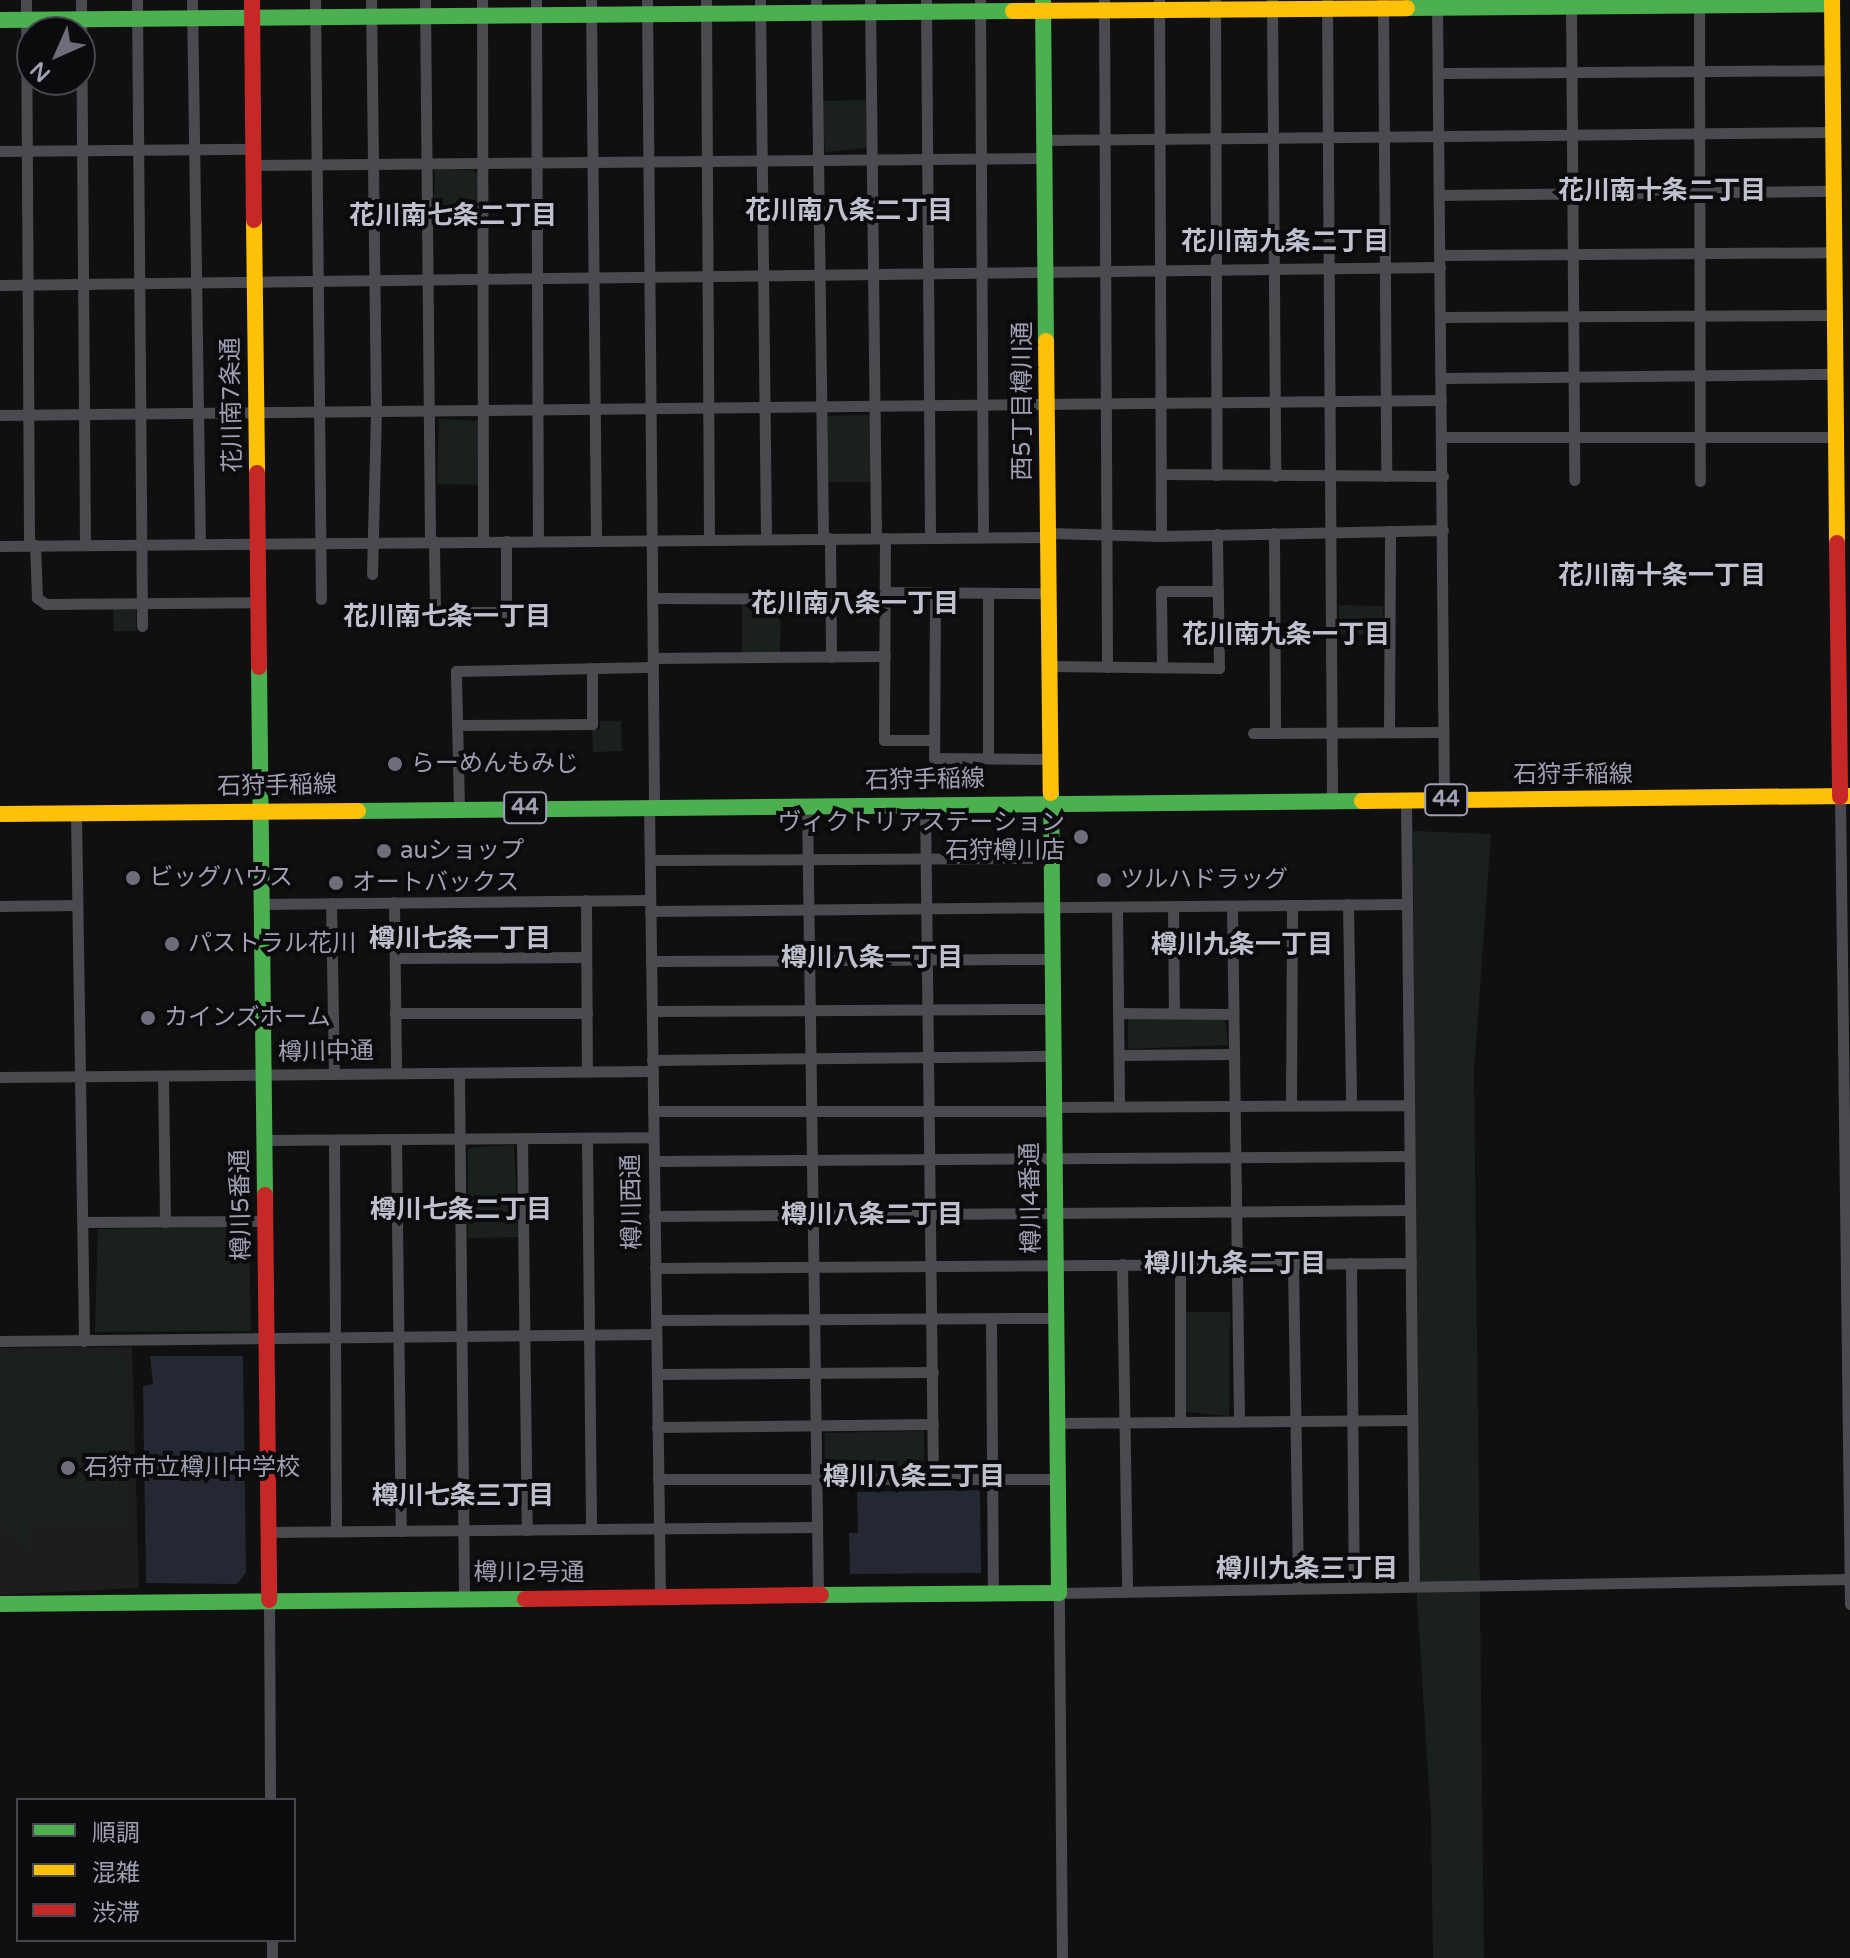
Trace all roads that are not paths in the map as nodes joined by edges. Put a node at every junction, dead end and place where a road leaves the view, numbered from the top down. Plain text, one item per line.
1 (137, 0) edge
2 (192, 0) edge
3 (252, 0) edge
4 (1437, 2) edge
5 (1570, 2) edge
6 (1699, 2) edge
7 (1832, 2) edge
8 (1327, 3) edge
9 (1383, 3) edge
10 (1160, 4) edge
11 (1215, 4) edge
12 (1272, 4) edge
13 (926, 5) edge
14 (980, 5) edge
15 (1043, 5) edge
16 (1104, 5) edge
17 (647, 6) edge
18 (706, 6) edge
19 (760, 6) edge
20 (816, 6) edge
21 (870, 6) edge
22 (482, 7) edge
23 (536, 7) edge
24 (591, 7) edge
25 (316, 8) edge
26 (371, 8) edge
27 (426, 8) edge
28 (252, 17) junction
29 (192, 18) junction
30 (96, 19) edge
31 (137, 19) junction
32 (1833, 70) junction
33 (1699, 71) junction
34 (1570, 72) junction
35 (1438, 73) junction
36 (26, 96) edge
37 (84, 96) edge
38 (1834, 132) junction
39 (1699, 133) junction
40 (1570, 134) junction
41 (1438, 135) junction
42 (1384, 137) junction
43 (1328, 138) junction
44 (1104, 139) junction
45 (1272, 139) junction
46 (1044, 140) junction
47 (1160, 140) junction
48 (1217, 141) junction
49 (195, 149) junction
50 (26, 150) junction
51 (85, 150) junction
52 (140, 150) junction
53 (0, 151) edge
54 (254, 157) junction
55 (1044, 158) junction
56 (872, 159) junction
57 (928, 159) junction
58 (984, 159) junction
59 (707, 160) junction
60 (763, 160) junction
61 (816, 160) junction
62 (591, 161) junction
63 (648, 161) junction
64 (484, 162) junction
65 (537, 162) junction
66 (373, 163) junction
67 (427, 163) junction
68 (319, 164) junction
69 (1834, 191) junction
70 (1699, 192) junction
71 (1571, 194) junction
72 (1439, 195) junction
73 (1835, 252) junction
74 (1699, 253) junction
75 (1571, 254) junction
76 (1440, 261) junction
77 (1330, 269) junction
78 (1161, 270) junction
79 (1385, 270) junction
80 (1218, 271) junction
81 (1273, 271) junction
82 (1045, 272) junction
83 (1105, 272) junction
84 (928, 273) junction
85 (983, 273) junction
86 (873, 274) junction
87 (820, 275) junction
88 (709, 276) junction
89 (763, 276) junction
90 (649, 277) junction
91 (484, 278) junction
92 (538, 278) junction
93 (593, 278) junction
94 (373, 279) junction
95 (428, 279) junction
96 (255, 280) junction
97 (319, 280) junction
98 (197, 281) junction
99 (139, 282) junction
100 (85, 283) junction
101 (29, 284) junction
102 (0, 285) edge
103 (1835, 315) junction
104 (1572, 316) junction
105 (1701, 316) junction
106 (1440, 317) junction
107 (1836, 374) junction
108 (1702, 375) junction
109 (1574, 376) junction
110 (1442, 378) junction
111 (1386, 400) junction
112 (1441, 400) junction
113 (1274, 401) junction
114 (1331, 401) junction
115 (1162, 402) junction
116 (1219, 402) junction
117 (1105, 403) junction
118 (1047, 404) junction
119 (931, 405) junction
120 (985, 405) junction
121 (878, 406) junction
122 (766, 407) junction
123 (820, 407) junction
124 (712, 408) junction
125 (595, 409) junction
126 (651, 409) junction
127 (485, 410) junction
128 (540, 410) junction
129 (376, 411) junction
130 (429, 411) junction
131 (257, 412) junction
132 (319, 412) junction
133 (140, 413) junction
134 (199, 413) junction
135 (86, 414) junction
136 (0, 415) edge
137 (29, 415) junction
138 (1442, 437) junction
139 (1573, 437) junction
140 (1700, 437) junction
141 (1837, 437) junction
142 (1161, 474) junction
143 (1217, 475) junction
144 (1275, 476) junction
145 (1386, 476) junction
146 (1443, 476) junction
147 (1331, 477) junction
148 (1574, 480) dead end
149 (1700, 481) dead end
150 (1443, 530) junction
151 (1390, 531) junction
152 (1332, 532) junction
153 (1274, 533) junction
154 (1217, 534) junction
155 (1048, 535) junction
156 (1106, 535) junction
157 (1161, 536) junction
158 (983, 537) junction
159 (766, 538) junction
160 (826, 538) junction
161 (881, 538) junction
162 (930, 538) junction
163 (652, 539) junction
164 (709, 539) junction
165 (538, 540) junction
166 (596, 540) junction
167 (432, 541) junction
168 (483, 541) junction
169 (506, 541) junction
170 (372, 542) junction
171 (258, 543) junction
172 (320, 543) junction
173 (142, 544) junction
174 (200, 544) junction
175 (32, 545) junction
176 (85, 545) junction
177 (0, 546) edge
178 (372, 574) dead end
179 (1218, 591) junction
180 (885, 592) junction
181 (935, 593) junction
182 (988, 593) junction
183 (1048, 593) junction
184 (652, 598) junction
185 (321, 599) dead end
186 (830, 599) junction
187 (259, 602) junction
188 (142, 603) junction
189 (142, 626) dead end
190 (885, 656) junction
191 (831, 657) junction
192 (653, 663) junction
193 (1049, 666) junction
194 (1107, 667) junction
195 (1162, 667) junction
196 (592, 668) junction
197 (457, 725) junction
198 (1332, 731) junction
199 (1389, 732) junction
200 (1441, 732) junction
201 (1253, 733) dead end
202 (1275, 733) junction
203 (934, 740) junction
204 (988, 758) junction
205 (1050, 759) junction
206 (1845, 796) edge
207 (1406, 800) junction
208 (1444, 800) junction
209 (1332, 801) junction
210 (1051, 803) junction
211 (925, 804) junction
212 (807, 805) junction
213 (652, 806) junction
214 (459, 808) junction
215 (261, 810) junction
216 (76, 813) junction
217 (0, 814) edge
218 (1051, 858) junction
219 (926, 859) junction
220 (650, 860) junction
221 (808, 861) junction
222 (586, 900) junction
223 (394, 902) junction
224 (331, 903) junction
225 (262, 904) junction
226 (1348, 904) junction
227 (1407, 904) junction
228 (77, 905) junction
229 (1292, 905) junction
230 (0, 906) edge
231 (650, 906) junction
232 (1232, 906) junction
233 (1173, 907) junction
234 (1052, 908) junction
235 (1117, 908) junction
236 (927, 909) junction
237 (808, 911) junction
238 (586, 957) junction
239 (395, 958) junction
240 (928, 958) junction
241 (1053, 959) junction
242 (809, 960) junction
243 (651, 961) junction
244 (1053, 1009) junction
245 (929, 1010) junction
246 (652, 1011) junction
247 (809, 1011) junction
248 (395, 1013) junction
249 (587, 1013) junction
250 (1118, 1013) junction
251 (1174, 1013) junction
252 (1233, 1014) junction
253 (1233, 1054) junction
254 (1119, 1055) junction
255 (1054, 1056) junction
256 (929, 1058) junction
257 (810, 1060) junction
258 (652, 1065) junction
259 (587, 1071) junction
260 (396, 1073) junction
261 (459, 1073) junction
262 (334, 1074) junction
263 (263, 1075) junction
264 (79, 1076) junction
265 (163, 1076) junction
266 (0, 1077) edge
267 (1291, 1105) junction
268 (1351, 1105) junction
269 (1409, 1105) junction
270 (1119, 1106) junction
271 (1233, 1106) junction
272 (1054, 1109) junction
273 (810, 1110) junction
274 (930, 1110) junction
275 (653, 1111) junction
276 (653, 1137) junction
277 (522, 1138) junction
278 (587, 1138) junction
279 (396, 1139) junction
280 (461, 1139) junction
281 (264, 1140) junction
282 (334, 1140) junction
283 (1409, 1156) junction
284 (1234, 1158) junction
285 (931, 1159) junction
286 (1055, 1159) junction
287 (654, 1161) junction
288 (811, 1161) junction
289 (1410, 1210) junction
290 (1235, 1212) junction
291 (932, 1214) junction
292 (1055, 1214) junction
293 (654, 1216) junction
294 (811, 1216) junction
295 (265, 1221) junction
296 (82, 1222) junction
297 (165, 1222) junction
298 (1351, 1263) junction
299 (1411, 1263) junction
300 (1056, 1264) junction
301 (1122, 1264) junction
302 (1180, 1264) junction
303 (1236, 1264) junction
304 (1293, 1264) junction
305 (933, 1265) junction
306 (811, 1266) junction
307 (655, 1268) junction
308 (1056, 1318) junction
309 (812, 1319) junction
310 (933, 1319) junction
311 (991, 1319) junction
312 (656, 1320) junction
313 (656, 1334) junction
314 (588, 1335) junction
315 (525, 1336) junction
316 (399, 1337) junction
317 (335, 1338) junction
318 (462, 1338) junction
319 (266, 1339) junction
320 (0, 1341) edge
321 (84, 1341) junction
322 (933, 1372) junction
323 (657, 1374) junction
324 (813, 1375) junction
325 (1239, 1420) junction
326 (1296, 1420) junction
327 (1354, 1420) junction
328 (1412, 1420) junction
329 (1123, 1421) junction
330 (1180, 1421) junction
331 (1058, 1423) junction
332 (933, 1424) junction
333 (814, 1426) junction
334 (657, 1427) junction
335 (658, 1479) junction
336 (815, 1479) junction
337 (933, 1479) junction
338 (992, 1479) junction
339 (1058, 1479) junction
340 (659, 1527) junction
341 (816, 1527) junction
342 (591, 1528) junction
343 (336, 1530) junction
344 (527, 1530) junction
345 (401, 1531) junction
346 (464, 1531) junction
347 (268, 1532) junction
348 (1850, 1579) edge
349 (1414, 1585) junction
350 (1354, 1586) junction
351 (1298, 1587) junction
352 (1127, 1591) junction
353 (993, 1593) junction
354 (1059, 1593) junction
355 (818, 1595) junction
356 (660, 1596) junction
357 (464, 1598) junction
358 (269, 1600) junction
359 (0, 1604) edge
360 (1850, 1604) edge
361 (270, 1798) edge
362 (1062, 1958) edge

1 - 31 street
2 - 29 street
3 - 28 street, 花川南7条通
4 - 5 street
4 - 9 street
4 - 35 street
5 - 6 street
5 - 34 street
6 - 7 street
6 - 33 street
7 - 32 street
8 - 9 street
8 - 12 street
8 - 43 street
9 - 42 street
10 - 11 street
10 - 16 street
10 - 47 street
11 - 12 street
11 - 48 street
12 - 45 street
13 - 14 street
13 - 21 street
13 - 57 street
14 - 15 street
14 - 58 street
15 - 16 street
15 - 46 street, 西5丁目樽川通
16 - 44 street
17 - 18 street
17 - 24 street
17 - 63 street, 樽川西通
18 - 19 street
18 - 59 street
19 - 20 street
19 - 60 street
20 - 21 street
20 - 61 street
21 - 56 street
22 - 23 street
22 - 27 street
22 - 64 street
23 - 24 street
23 - 65 street
24 - 62 street
25 - 26 street
25 - 28 street
25 - 68 street
26 - 27 street
26 - 66 street
27 - 67 street
28 - 29 street
28 - 54 street, 花川南7条通
29 - 31 street
29 - 49 street
30 - 31 street
31 - 52 street
32 - 33 street
32 - 38 street
33 - 34 street
33 - 39 street
34 - 35 street
34 - 40 street
35 - 41 street
36 - 50 street
37 - 51 street
38 - 39 street
38 - 69 street
39 - 40 street
39 - 70 street
40 - 41 street
40 - 71 street
41 - 42 street
41 - 72 street
42 - 43 street
42 - 79 street
43 - 45 street
43 - 77 street
44 - 46 street
44 - 47 street
44 - 83 street
45 - 48 street
45 - 81 street
46 - 55 street, 西5丁目樽川通
47 - 48 street
47 - 78 street
48 - 80 street
49 - 52 street
49 - 54 street
49 - 98 street
50 - 51 street
50 - 53 street
50 - 101 street
51 - 52 street
51 - 100 street
52 - 99 street
54 - 68 street
54 - 96 street, 花川南7条通
55 - 58 street
55 - 82 street, 西5丁目樽川通
56 - 57 street
56 - 61 street
56 - 86 street
57 - 58 street
57 - 84 street
58 - 85 street
59 - 60 street
59 - 63 street
59 - 88 street
60 - 61 street
60 - 89 street
61 - 87 street
62 - 63 street
62 - 65 street
62 - 93 street
63 - 90 street, 樽川西通
64 - 65 street
64 - 67 street
64 - 91 street
65 - 92 street
66 - 67 street
66 - 68 street
66 - 94 street
67 - 95 street
68 - 97 street
69 - 70 street
69 - 73 street
70 - 71 street
70 - 74 street
71 - 72 street
71 - 75 street
72 - 76 street
73 - 74 street
73 - 103 street
74 - 75 street
74 - 105 street
75 - 76 street
75 - 104 street
76 - 79 street
76 - 106 street
77 - 79 street
77 - 81 street
77 - 114 street
78 - 80 street
78 - 83 street
78 - 115 street
79 - 111 street
80 - 81 street
80 - 116 street
81 - 113 street
82 - 83 street
82 - 85 street
82 - 118 street, 西5丁目樽川通
83 - 117 street
84 - 85 street
84 - 86 street
84 - 119 street
85 - 120 street
86 - 87 street
86 - 121 street
87 - 89 street
87 - 123 street
88 - 89 street
88 - 90 street
88 - 124 street
89 - 122 street
90 - 93 street
90 - 126 street, 樽川西通
91 - 92 street
91 - 95 street
91 - 127 street
92 - 93 street
92 - 128 street
93 - 125 street
94 - 95 street
94 - 97 street
94 - 129 street
95 - 130 street
96 - 97 street
96 - 98 street
96 - 131 street, 花川南7条通
97 - 132 street
98 - 99 street
98 - 134 street
99 - 100 street
99 - 133 street
100 - 101 street
100 - 135 street
101 - 102 street
101 - 137 street
103 - 105 street
103 - 107 street
104 - 105 street
104 - 106 street
104 - 109 street
105 - 108 street
106 - 110 street
107 - 108 street
107 - 141 street
108 - 109 street
108 - 140 street
109 - 110 street
109 - 139 street
110 - 112 street
111 - 112 street
111 - 114 street
111 - 145 street
112 - 138 street
113 - 114 street
113 - 116 street
113 - 144 street
114 - 147 street
115 - 116 street
115 - 117 street
115 - 142 street
116 - 143 street
117 - 118 street
117 - 156 street
118 - 120 street
118 - 155 street, 西5丁目樽川通
119 - 120 street
119 - 121 street
119 - 162 street
120 - 158 street
121 - 123 street
121 - 161 street
122 - 123 street
122 - 124 street
122 - 159 street
123 - 160 street
124 - 126 street
124 - 164 street
125 - 126 street
125 - 128 street
125 - 166 street
126 - 163 street, 樽川西通
127 - 128 street
127 - 130 street
127 - 168 street
128 - 165 street
129 - 130 street
129 - 132 street
129 - 170 street
130 - 167 street
131 - 132 street
131 - 134 street
131 - 171 street, 花川南7条通
132 - 172 street
133 - 134 street
133 - 135 street
133 - 173 street
134 - 174 street
135 - 137 street
135 - 176 street
136 - 137 street
137 - 175 street
138 - 139 street
138 - 146 street
139 - 140 street
139 - 148 street
140 - 141 street
140 - 149 street
141 - 206 street
142 - 143 street
142 - 157 street
143 - 144 street
144 - 147 street
145 - 146 street
145 - 147 street
146 - 150 street
147 - 152 street
150 - 151 street
150 - 200 street
151 - 152 street
151 - 199 street
152 - 153 street
152 - 198 street
153 - 154 street
153 - 202 street
154 - 157 street
154 - 179 street
155 - 156 street
155 - 158 street
155 - 183 street, 西5丁目樽川通
156 - 157 street
156 - 194 street
158 - 162 street
159 - 160 street
159 - 164 street
160 - 161 street
160 - 186 street
161 - 162 street
161 - 180 street
163 - 164 street
163 - 166 street
163 - 184 street, 樽川西通
165 - 166 street
165 - 169 street
167 - 168 street
167 - 169 street
167 - 170 street
168 - 169 street
170 - 172 street
170 - 178 street
171 - 172 street
171 - 174 street
171 - 187 street, 花川南7条通
172 - 185 street
173 - 174 street
173 - 176 street
173 - 188 street
175 - 176 street
175 - 177 street
175 - 188 street
179 - 195 street
179 - 195 street
180 - 181 street
180 - 190 street
181 - 182 street
181 - 203 street
182 - 183 street
182 - 204 street
183 - 193 street, 西5丁目樽川通
184 - 186 street
184 - 192 street, 樽川西通
186 - 191 street
187 - 188 street
187 - 215 street, 花川南7条通
188 - 189 street
190 - 191 street
190 - 203 street
191 - 192 street
192 - 196 street
192 - 213 street, 樽川西通
193 - 194 street
193 - 205 street, 西5丁目樽川通
194 - 195 street
196 - 197 street
196 - 197 street
197 - 214 street
198 - 199 street
198 - 202 street
198 - 209 street
199 - 200 street
200 - 208 street
201 - 202 street
203 - 204 street
204 - 205 street
205 - 210 street, 西5丁目樽川通
206 - 208 street, 石狩手稲線 / 44
206 - 348 street
207 - 208 street, 石狩手稲線 / 44
207 - 209 street, 石狩手稲線 / 44
207 - 227 street
209 - 210 street, 石狩手稲線 / 44
210 - 211 street, 石狩手稲線 / 44
210 - 218 street, 樽川4番通
211 - 212 street, 石狩手稲線 / 44
211 - 219 street
212 - 213 street, 石狩手稲線 / 44
212 - 221 street
213 - 214 street, 石狩手稲線 / 44
213 - 220 street, 樽川西通
214 - 215 street, 石狩手稲線 / 44
215 - 216 street, 石狩手稲線 / 44
215 - 225 street, 樽川5番通
216 - 217 street, 石狩手稲線 / 44
216 - 228 street
218 - 219 street
218 - 234 street, 樽川4番通
219 - 221 street
219 - 236 street
220 - 221 street
220 - 231 street, 樽川西通
221 - 237 street
222 - 223 street
222 - 231 street
222 - 238 street
223 - 224 street
223 - 239 street
224 - 225 street
224 - 262 street
225 - 263 street, 樽川5番通
226 - 227 street
226 - 229 street
226 - 268 street
227 - 269 street
228 - 230 street
228 - 264 street
229 - 232 street
229 - 267 street
231 - 237 street
231 - 243 street, 樽川西通
232 - 233 street
232 - 252 street
233 - 235 street
233 - 251 street
234 - 235 street
234 - 236 street
234 - 241 street, 樽川4番通
235 - 250 street
236 - 237 street
236 - 240 street
237 - 242 street
238 - 239 street
238 - 249 street
239 - 248 street
240 - 241 street
240 - 242 street
240 - 245 street
241 - 244 street, 樽川4番通
242 - 243 street
242 - 247 street
243 - 246 street, 樽川西通
244 - 245 street
244 - 255 street, 樽川4番通
245 - 247 street
245 - 256 street
246 - 247 street
246 - 258 street, 樽川西通
247 - 257 street
248 - 249 street
248 - 260 street
249 - 259 street
250 - 251 street
250 - 254 street
251 - 252 street
252 - 253 street
253 - 254 street
253 - 271 street
254 - 270 street
255 - 256 street, 樽川中通
255 - 272 street, 樽川4番通
256 - 257 street, 樽川中通
256 - 274 street
257 - 258 street, 樽川中通
257 - 273 street
258 - 259 street, 樽川中通
258 - 275 street, 樽川西通
259 - 261 street, 樽川中通
260 - 261 street, 樽川中通
260 - 262 street, 樽川中通
261 - 280 street
262 - 263 street, 樽川中通
263 - 265 street, 樽川中通
263 - 281 street, 樽川5番通
264 - 265 street, 樽川中通
264 - 266 street, 樽川中通
264 - 296 street
265 - 297 street
267 - 268 street
267 - 271 street
268 - 269 street
269 - 283 street
270 - 271 street
270 - 272 street
271 - 284 street
272 - 274 street
272 - 286 street, 樽川4番通
273 - 274 street
273 - 275 street
273 - 288 street
274 - 285 street
275 - 276 street, 樽川西通
276 - 278 street
276 - 287 street, 樽川西通
277 - 278 street
277 - 280 street
277 - 315 street
278 - 314 street
279 - 280 street
279 - 282 street
279 - 316 street
280 - 318 street
281 - 282 street
281 - 295 street, 樽川5番通
282 - 317 street
283 - 284 street
283 - 289 street
284 - 286 street
284 - 290 street
285 - 286 street
285 - 288 street
285 - 291 street
286 - 292 street, 樽川4番通
287 - 288 street
287 - 293 street, 樽川西通
288 - 294 street
289 - 290 street
289 - 299 street
290 - 292 street
290 - 303 street
291 - 292 street
291 - 294 street
291 - 305 street
292 - 300 street, 樽川4番通
293 - 294 street
293 - 307 street, 樽川西通
294 - 306 street
295 - 297 street
295 - 319 street, 樽川5番通
296 - 297 street
296 - 321 street
298 - 299 street
298 - 304 street
298 - 327 street
299 - 328 street
300 - 301 street
300 - 305 street
300 - 308 street, 樽川4番通
301 - 302 street
301 - 329 street
302 - 303 street
302 - 330 street
303 - 304 street
303 - 325 street
304 - 326 street
305 - 306 street
305 - 310 street
306 - 307 street
306 - 309 street
307 - 312 street, 樽川西通
308 - 311 street
308 - 331 street, 樽川4番通
309 - 310 street
309 - 312 street
309 - 324 street
310 - 311 street
310 - 322 street
311 - 338 street
312 - 313 street, 樽川西通
313 - 314 street
313 - 323 street, 樽川西通
314 - 315 street
314 - 342 street
315 - 318 street
315 - 344 street
316 - 317 street
316 - 318 street
316 - 345 street
317 - 319 street
317 - 343 street
318 - 346 street
319 - 321 street
319 - 347 street, 樽川5番通
320 - 321 street
322 - 324 street
322 - 332 street
323 - 324 street
323 - 334 street, 樽川西通
324 - 333 street
325 - 326 street
325 - 330 street
326 - 327 street
326 - 351 street
327 - 328 street
327 - 350 street
328 - 349 street
329 - 330 street
329 - 331 street
329 - 352 street
331 - 339 street, 樽川4番通
332 - 333 street
332 - 337 street
333 - 334 street
333 - 336 street
334 - 335 street, 樽川西通
335 - 336 street
335 - 340 street, 樽川西通
336 - 337 street
336 - 341 street
337 - 338 street
338 - 339 street
338 - 353 street
339 - 354 street, 樽川4番通
340 - 341 street
340 - 342 street
340 - 356 street, 樽川西通
341 - 355 street
342 - 344 street
343 - 345 street
343 - 347 street
344 - 346 street
345 - 346 street
346 - 357 street
347 - 358 street, 樽川5番通
348 - 349 street
348 - 360 street
349 - 350 street
350 - 351 street
351 - 352 street
352 - 354 street
353 - 354 street, 樽川2号通
353 - 355 street, 樽川2号通
354 - 362 street
355 - 356 street, 樽川2号通
356 - 357 street, 樽川2号通
357 - 358 street, 樽川2号通
358 - 359 street, 樽川2号通
358 - 361 street

